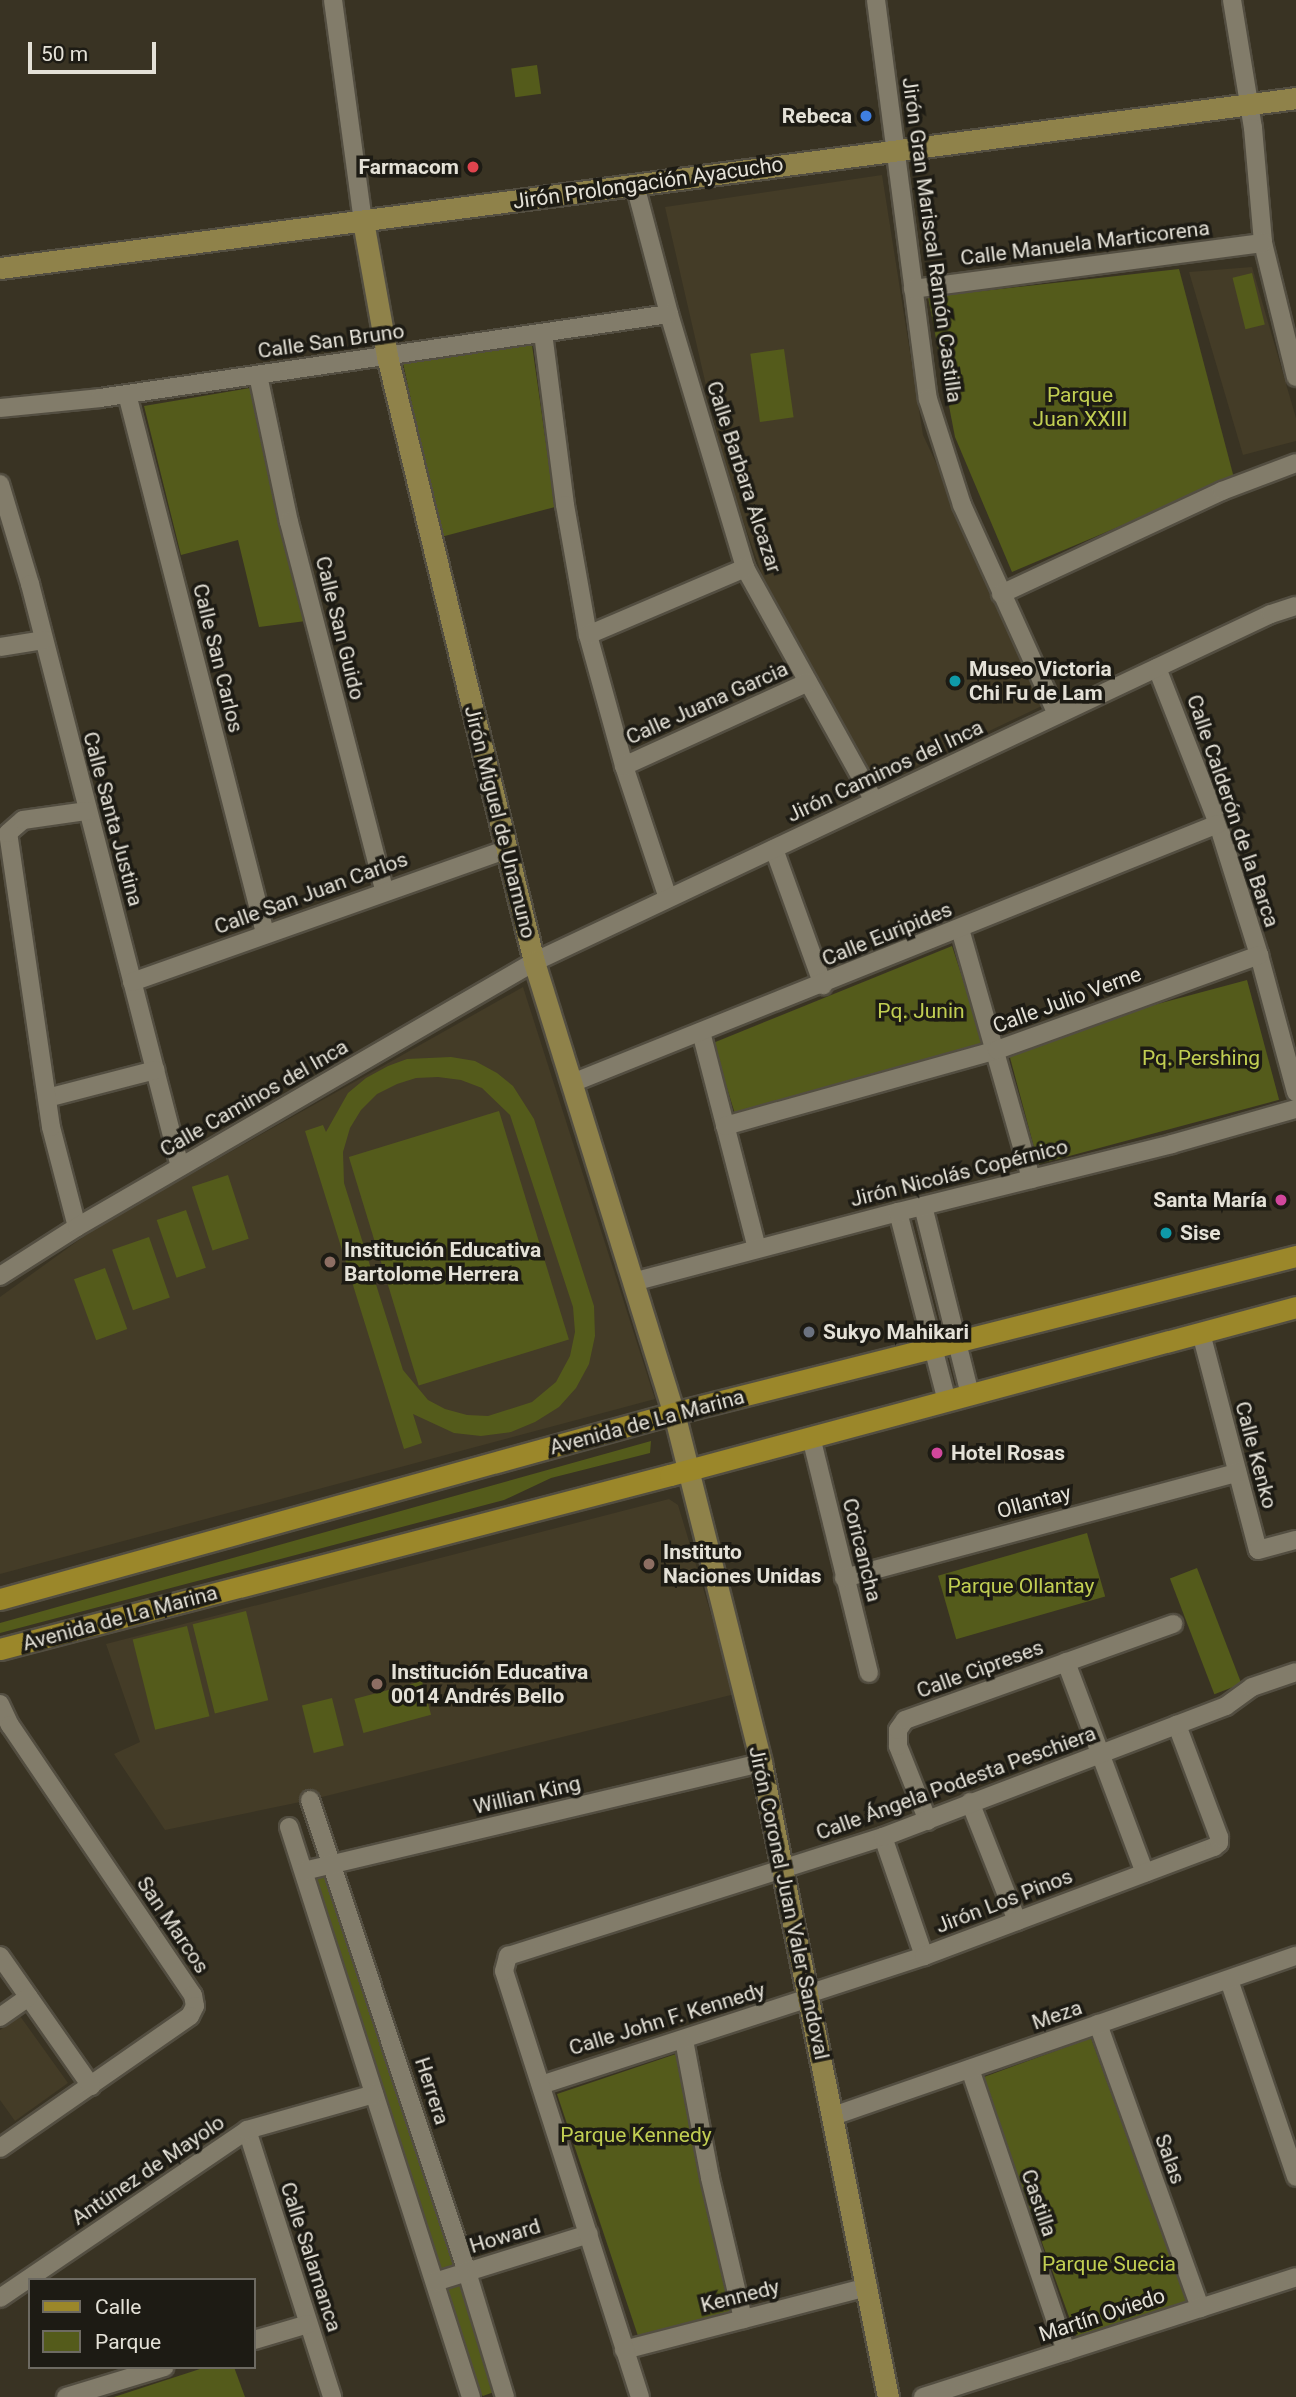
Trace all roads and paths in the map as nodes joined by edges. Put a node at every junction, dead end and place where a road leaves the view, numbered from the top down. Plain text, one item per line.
1 (333, 0) edge
2 (876, 0) edge
3 (1232, 0) edge
4 (1296, 98) edge
5 (1248, 104) junction
6 (895, 149) junction
7 (635, 185) junction
8 (363, 221) junction
9 (1263, 243) junction
10 (0, 268) edge
11 (913, 289) junction
12 (669, 314) junction
13 (543, 333) junction
14 (387, 356) junction
15 (258, 375) junction
16 (1296, 377) edge
17 (127, 394) junction
18 (0, 408) edge
19 (1296, 463) edge
20 (0, 484) edge
21 (745, 568) junction
22 (1001, 594) junction
23 (1296, 606) edge
24 (588, 635) junction
25 (43, 640) junction
26 (0, 647) edge
27 (1157, 668) junction
28 (808, 682) junction
29 (1058, 714) junction
30 (624, 766) junction
31 (874, 801) junction
32 (87, 811) junction
33 (1218, 824) junction
34 (507, 849) junction
35 (774, 849) junction
36 (384, 890) junction
37 (668, 898) junction
38 (960, 929) junction
39 (265, 933) junction
40 (1259, 955) junction
41 (534, 962) junction
42 (132, 982) junction
43 (822, 985) junction
44 (701, 1032) junction
45 (997, 1050) junction
46 (155, 1070) junction
47 (572, 1083) junction
48 (1296, 1092) edge
49 (47, 1098) junction
50 (1296, 1109) edge
51 (725, 1126) junction
52 (180, 1167) junction
53 (1031, 1179) junction
54 (923, 1206) junction
55 (898, 1212) junction
56 (77, 1227) junction
57 (757, 1248) junction
58 (1296, 1256) edge
59 (0, 1276) edge
60 (633, 1282) junction
61 (1296, 1307) edge
62 (1201, 1333) junction
63 (956, 1344) junction
64 (933, 1350) junction
65 (970, 1395) junction
66 (947, 1401) junction
67 (674, 1413) junction
68 (811, 1437) junction
69 (689, 1470) junction
70 (1237, 1473) junction
71 (1296, 1540) edge
72 (844, 1578) junction
73 (0, 1599) edge
74 (1173, 1624) dead end
75 (0, 1649) edge
76 (1066, 1662) junction
77 (1296, 1672) edge
78 (869, 1673) dead end
79 (0, 1704) edge
80 (1177, 1725) junction
81 (1101, 1754) junction
82 (761, 1763) junction
83 (310, 1800) dead end
84 (970, 1802) junction
85 (928, 1821) junction
86 (289, 1827) dead end
87 (883, 1837) junction
88 (333, 1864) junction
89 (304, 1871) junction
90 (783, 1871) junction
91 (1145, 1873) junction
92 (1017, 1921) junction
93 (924, 1955) junction
94 (0, 1956) edge
95 (1296, 1956) edge
96 (1228, 1980) junction
97 (808, 1996) junction
98 (29, 1997) junction
99 (0, 2017) edge
100 (1098, 2024) junction
101 (684, 2040) junction
102 (970, 2069) junction
103 (541, 2085) junction
104 (91, 2086) junction
105 (374, 2094) junction
106 (832, 2116) junction
107 (247, 2130) junction
108 (0, 2148) edge
109 (1296, 2177) edge
110 (589, 2234) junction
111 (467, 2272) junction
112 (1296, 2277) edge
113 (29, 2278) edge
114 (28, 2279) edge
115 (435, 2282) junction
116 (868, 2287) junction
117 (0, 2298) edge
118 (1200, 2308) junction
119 (743, 2319) junction
120 (308, 2325) junction
121 (256, 2339) edge
122 (624, 2350) junction
123 (1066, 2351) junction
124 (158, 2369) edge
125 (66, 2397) edge
126 (332, 2397) edge
127 (471, 2397) edge
128 (504, 2397) edge
129 (640, 2397) edge
130 (888, 2397) edge
131 (923, 2397) edge

1 - 8 street
2 - 6 street, Jirón Gran Mariscal Ramón Castilla
3 - 5 street
4 - 5 street, Jirón Prolongación Ayacucho
5 - 6 street, Jirón Prolongación Ayacucho
5 - 9 street
6 - 7 street, Jirón Prolongación Ayacucho
6 - 11 street, Jirón Gran Mariscal Ramón Castilla
7 - 8 street, Jirón Prolongación Ayacucho
7 - 12 street, Calle Barbara Alcazar
8 - 10 street, Jirón Prolongación Ayacucho
8 - 14 street, Jirón Miguel de Unamuno
9 - 11 street, Calle Manuela Marticorena
9 - 16 street
11 - 22 street, Jirón Gran Mariscal Ramón Castilla
12 - 13 street, Calle San Bruno
12 - 21 street, Calle Barbara Alcazar
13 - 14 street, Calle San Bruno
13 - 24 street
14 - 15 street, Calle San Bruno
14 - 34 street, Jirón Miguel de Unamuno
15 - 17 street, Calle San Bruno
15 - 36 street, Calle San Guido
17 - 18 street, Calle San Bruno
17 - 39 street, Calle San Carlos
19 - 22 street
20 - 25 street, Calle Santa Justina
21 - 24 street
21 - 28 street, Calle Barbara Alcazar
22 - 29 street, Jirón Gran Mariscal Ramón Castilla
23 - 27 street, Jirón Caminos del Inca
24 - 30 street
25 - 26 street
25 - 32 street, Calle Santa Justina
27 - 29 street, Jirón Caminos del Inca
27 - 33 street, Calle Calderón de la Barca
28 - 30 street, Calle Juana Garcia
28 - 31 street, Calle Barbara Alcazar
29 - 31 street, Jirón Caminos del Inca
30 - 37 street
31 - 35 street, Jirón Caminos del Inca
32 - 42 street, Calle Santa Justina
32 - 49 street
33 - 38 street, Calle Euripides
33 - 40 street, Calle Calderón de la Barca
34 - 36 street, Calle San Juan Carlos
34 - 41 street, Jirón Miguel de Unamuno
35 - 37 street, Jirón Caminos del Inca
35 - 43 street
36 - 39 street, Calle San Juan Carlos
37 - 41 street, Jirón Caminos del Inca
38 - 43 street, Calle Euripides
38 - 45 street
39 - 42 street, Calle San Juan Carlos
40 - 45 street, Calle Julio Verne
40 - 48 street, Calle Calderón de la Barca
41 - 47 street, Jirón Miguel de Unamuno
41 - 52 street, Calle Caminos del Inca
42 - 46 street, Calle Santa Justina
43 - 44 street, Calle Euripides
44 - 47 street, Calle Euripides
44 - 51 street
45 - 51 street, Calle Julio Verne
45 - 53 street
46 - 49 street
46 - 52 street, Calle Santa Justina
47 - 60 street, Jirón Miguel de Unamuno
49 - 56 street
50 - 53 street, Jirón Nicolás Copérnico
51 - 57 street
52 - 56 street, Calle Caminos del Inca
53 - 54 street, Jirón Nicolás Copérnico
54 - 55 street, Jirón Nicolás Copérnico
54 - 63 street
55 - 57 street, Jirón Nicolás Copérnico
55 - 64 street
56 - 59 street, Calle Caminos del Inca
57 - 60 street, Jirón Nicolás Copérnico
58 - 63 main road, Avenida de La Marina
60 - 67 street, Jirón Miguel de Unamuno
61 - 62 main road, Avenida de La Marina
62 - 65 main road, Avenida de La Marina
62 - 70 street, Calle Kenko
63 - 64 main road, Avenida de La Marina
63 - 65 street
64 - 66 street
64 - 67 main road, Avenida de La Marina
65 - 66 main road, Avenida de La Marina
66 - 68 main road, Avenida de La Marina
67 - 69 street, Jirón Coronel Juan Valer Sandoval
67 - 73 main road, Avenida de La Marina
68 - 69 main road, Avenida de La Marina
68 - 72 street, Coricancha
69 - 75 main road, Avenida de La Marina
69 - 82 street, Jirón Coronel Juan Valer Sandoval
70 - 71 street, Calle Kenko
70 - 72 street, Ollantay
72 - 78 street, Coricancha
74 - 76 street, Calle Cipreses
76 - 81 street
76 - 85 street, Calle Cipreses
77 - 80 street, Calle Ángela Podesta Peschiera
79 - 104 street, San Marcos
80 - 81 street, Calle Ángela Podesta Peschiera
80 - 91 street, Jirón Los Pinos
81 - 84 street, Calle Ángela Podesta Peschiera
81 - 91 street
82 - 88 street, Willian King
82 - 90 street, Jirón Coronel Juan Valer Sandoval
83 - 88 street, Herrera
84 - 85 street, Calle Ángela Podesta Peschiera
84 - 92 street
85 - 87 street, Calle Ángela Podesta Peschiera
86 - 89 street
87 - 90 street, Calle Ángela Podesta Peschiera
87 - 93 street
88 - 89 street, Willian King
88 - 111 street, Herrera
89 - 105 street
90 - 97 street, Jirón Coronel Juan Valer Sandoval
90 - 103 street, Calle Ángela Podesta Peschiera
91 - 92 street, Jirón Los Pinos
92 - 93 street, Jirón Los Pinos
93 - 97 street, Jirón Los Pinos
94 - 98 street
95 - 96 street, Meza
96 - 100 street, Meza
96 - 109 street
97 - 101 street, Calle John F. Kennedy
97 - 106 street, Jirón Coronel Juan Valer Sandoval
98 - 99 street
98 - 104 street
100 - 102 street, Meza
100 - 118 street, Salas
101 - 103 street, Calle John F. Kennedy
101 - 119 street
102 - 106 street, Meza
102 - 123 street, Castilla
103 - 110 street
104 - 108 street, San Marcos
105 - 107 street, Antúnez de Mayolo
105 - 115 street
106 - 116 street, Jirón Coronel Juan Valer Sandoval
107 - 113 street, Antúnez de Mayolo
107 - 120 street, Calle Salamanca
110 - 111 street, Howard
110 - 122 street
111 - 115 street, Howard
111 - 128 street, Herrera
112 - 118 street, Martín Oviedo
114 - 117 street, Antúnez de Mayolo
115 - 127 street
116 - 119 street, Kennedy
116 - 130 street, Jirón Coronel Juan Valer Sandoval
118 - 123 street, Martín Oviedo
119 - 122 street, Kennedy
120 - 121 street
120 - 126 street, Calle Salamanca
122 - 129 street
123 - 131 street, Martín Oviedo
124 - 125 street

